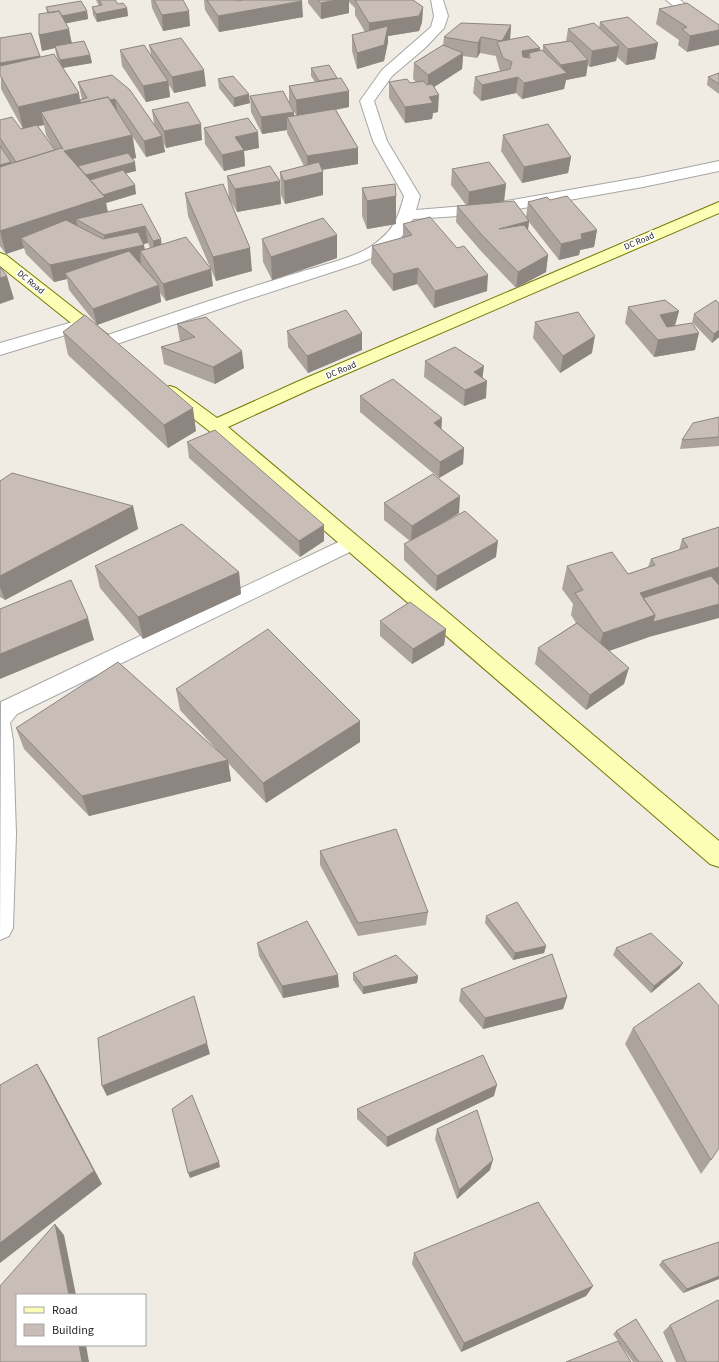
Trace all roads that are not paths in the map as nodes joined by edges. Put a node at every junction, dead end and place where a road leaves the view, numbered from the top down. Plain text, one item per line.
1 (437, 0) edge
2 (672, 0) edge
3 (719, 35) edge
4 (719, 166) edge
5 (719, 207) edge
6 (407, 215) junction
7 (0, 258) edge
8 (83, 324) junction
9 (105, 342) junction
10 (0, 349) edge
11 (123, 356) edge
12 (160, 384) edge
13 (215, 426) junction
14 (351, 543) junction
15 (0, 720) edge
16 (0, 725) edge
17 (719, 856) edge
18 (0, 928) edge

1 - 6 street
2 - 3 street
4 - 6 street
5 - 13 street, DC Road
6 - 9 street
7 - 8 street, DC Road
8 - 9 street, DC Road
8 - 10 street
9 - 11 street, DC Road
12 - 13 street
13 - 14 street
14 - 15 street
14 - 17 street
16 - 18 street

